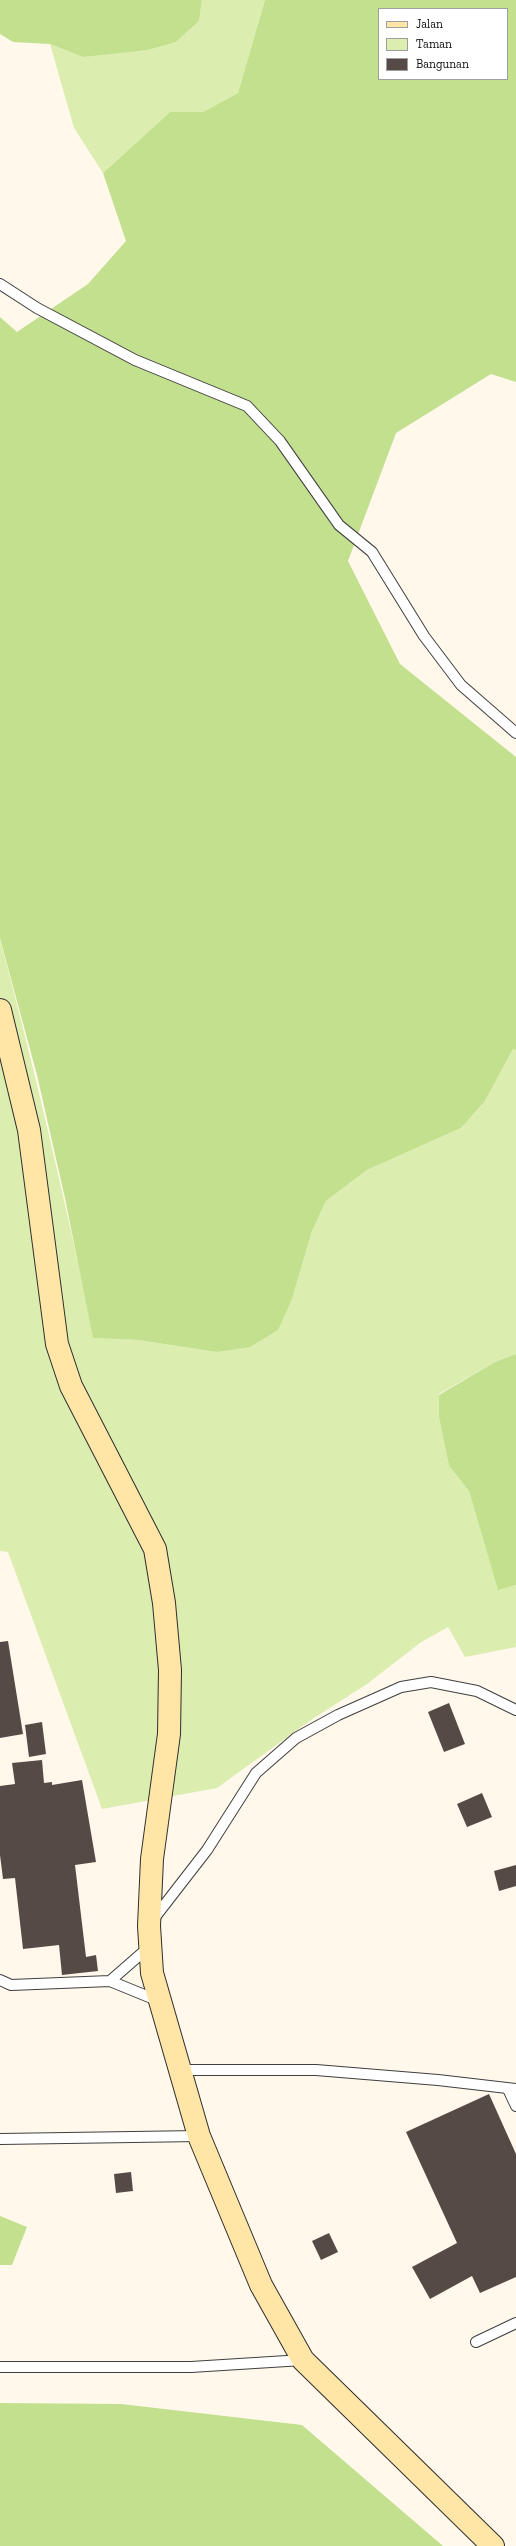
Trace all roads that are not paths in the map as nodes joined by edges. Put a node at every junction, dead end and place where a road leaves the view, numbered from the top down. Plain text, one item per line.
1 (0, 284) edge
2 (516, 733) edge
3 (0, 1010) edge
4 (516, 1710) edge
5 (150, 1936) junction
6 (0, 1980) edge
7 (110, 1981) junction
8 (161, 2002) junction
9 (178, 2070) junction
10 (512, 2089) edge
11 (516, 2106) edge
12 (199, 2136) junction
13 (0, 2139) edge
14 (516, 2323) edge
15 (476, 2342) dead end
16 (303, 2360) junction
17 (0, 2367) edge
18 (493, 2546) edge

1 - 2 lane
3 - 5 main road
4 - 5 lane
5 - 7 lane
5 - 8 main road
6 - 7 lane
7 - 8 lane
8 - 9 main road
9 - 10 lane
9 - 12 main road
10 - 11 lane
12 - 13 lane
12 - 16 main road
14 - 15 lane
16 - 17 lane
16 - 18 main road

